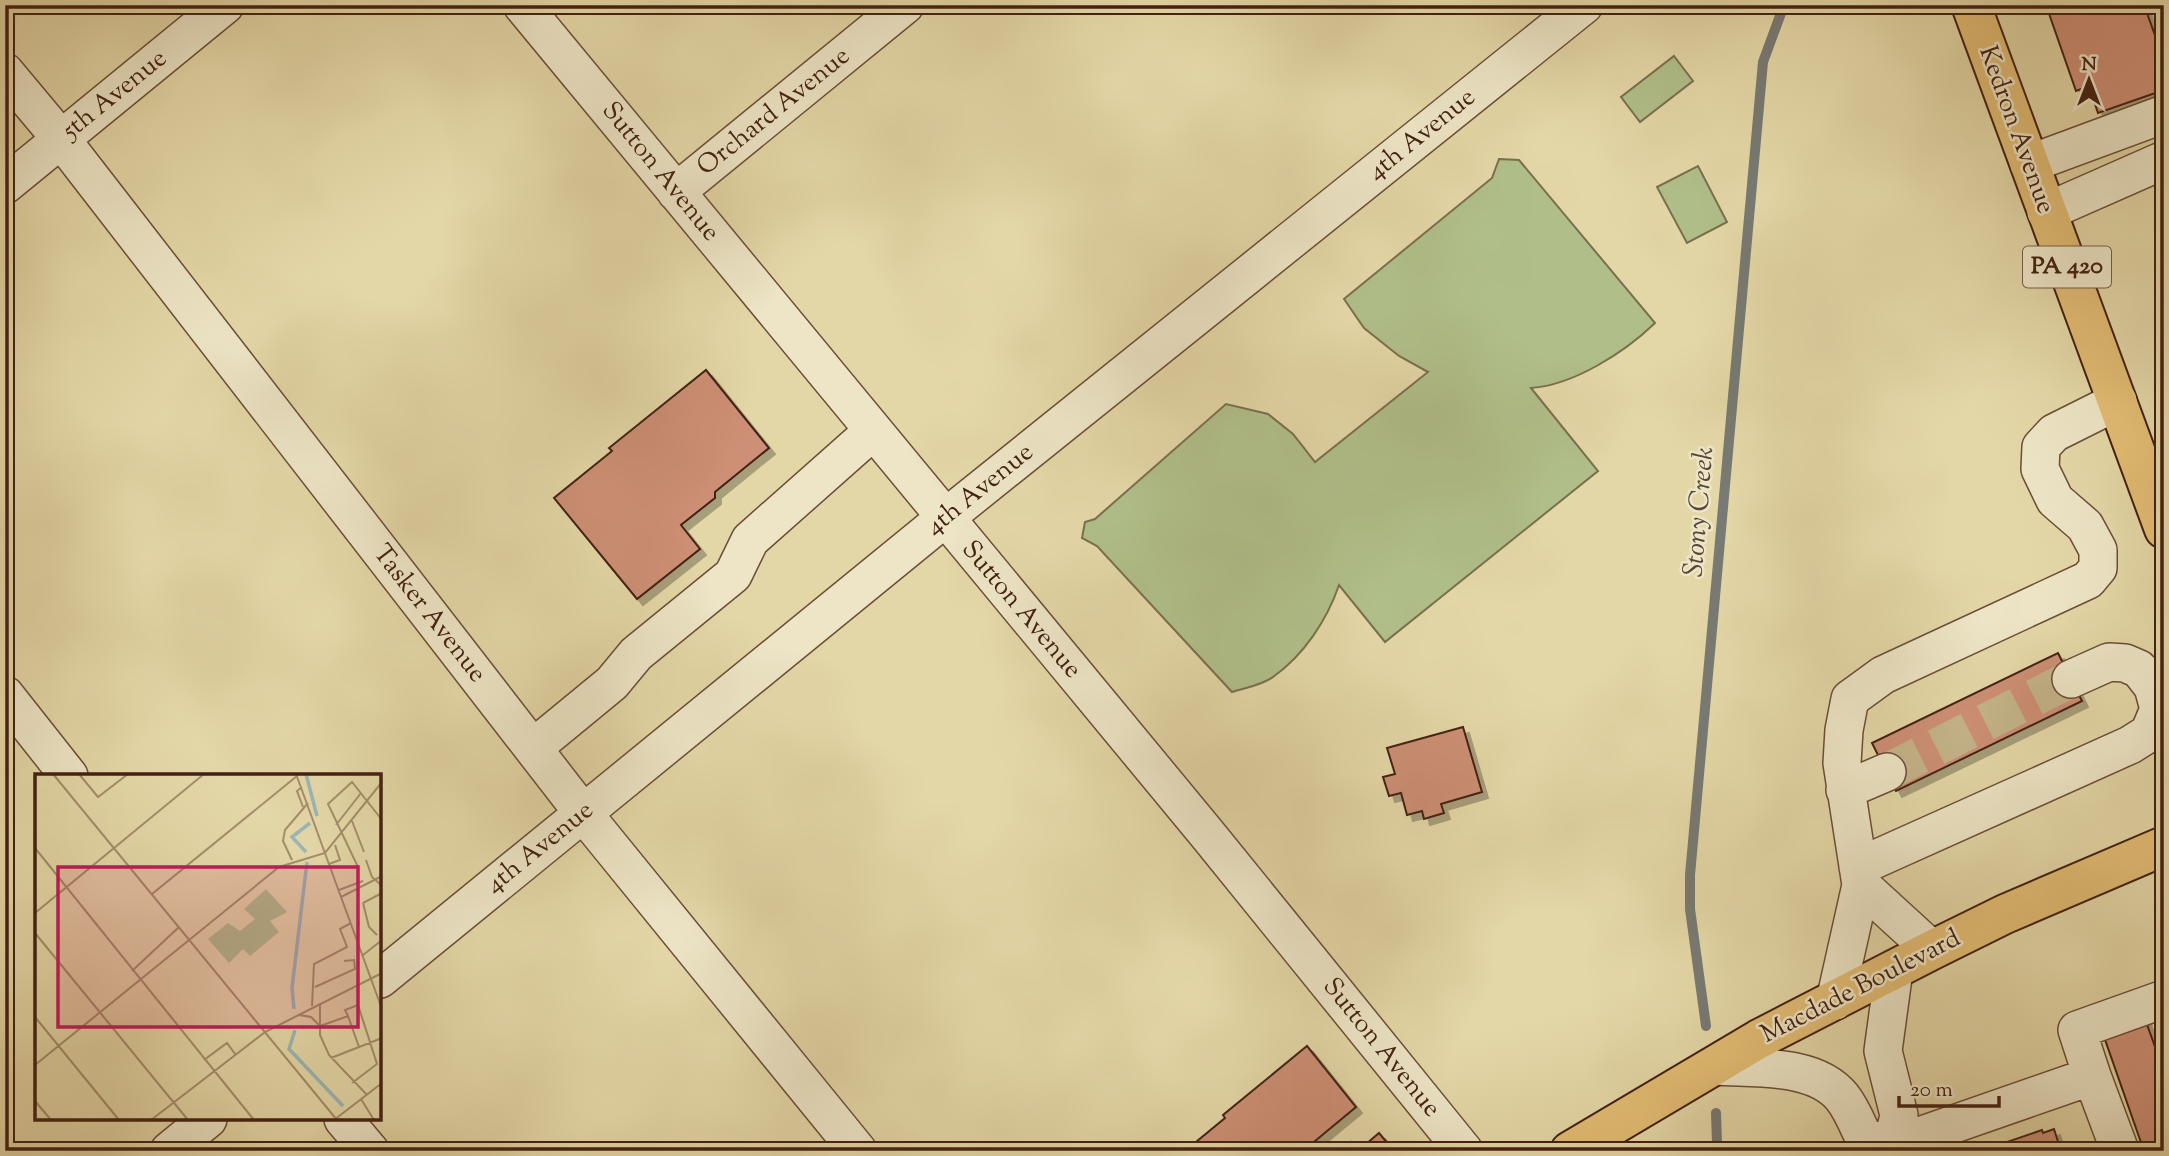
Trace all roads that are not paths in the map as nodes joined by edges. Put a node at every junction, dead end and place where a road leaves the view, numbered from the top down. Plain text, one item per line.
1 (225, 5) edge
2 (522, 5) edge
3 (905, 5) edge
4 (1584, 5) edge
5 (1971, 5) edge
6 (5, 72) edge
7 (2164, 114) edge
8 (61, 139) junction
9 (2164, 160) edge
10 (2029, 164) junction
11 (5, 185) edge
12 (676, 191) junction
13 (2046, 212) junction
14 (2118, 401) junction
15 (873, 431) junction
16 (944, 518) junction
17 (2164, 529) edge
18 (2071, 679) tunnel mouth
19 (5, 695) edge
20 (533, 748) junction
21 (1886, 772) tunnel mouth
22 (67, 774) edge
23 (1845, 790) junction
24 (583, 813) junction
25 (2164, 846) edge
26 (1860, 876) junction
27 (1932, 950) junction
28 (1894, 970) junction
29 (382, 977) edge
30 (2164, 999) edge
31 (1835, 1001) junction
32 (1714, 1066) junction
33 (2092, 1076) junction
34 (206, 1121) edge
35 (345, 1121) edge
36 (1891, 1148) edge
37 (169, 1151) edge
38 (370, 1151) edge
39 (858, 1151) edge
40 (1464, 1151) edge
41 (1570, 1151) edge
42 (2120, 1151) edge

1 - 8 street, 5th Avenue
2 - 12 street, Sutton Avenue
3 - 12 street, Orchard Avenue
4 - 16 street, 4th Avenue
5 - 10 main road, Kedron Avenue / PA 420
6 - 8 street, Tasker Avenue
7 - 10 street
8 - 11 street, 5th Avenue
8 - 20 street, Tasker Avenue
9 - 13 street
10 - 13 main road, Kedron Avenue / PA 420
12 - 15 street, Sutton Avenue
13 - 14 main road, Kedron Avenue / PA 420
14 - 17 main road, Kedron Avenue / PA 420
14 - 23 street
15 - 16 street, Sutton Avenue
15 - 20 street
16 - 24 street, 4th Avenue
16 - 40 street, Sutton Avenue
18 - 26 street
19 - 22 street
20 - 24 street, Tasker Avenue
21 - 23 street
23 - 26 street
24 - 29 street, 4th Avenue
24 - 39 street, Tasker Avenue
25 - 27 main road, Macdade Boulevard
26 - 27 street
26 - 31 street
27 - 28 main road, Macdade Boulevard
28 - 31 main road, Macdade Boulevard
28 - 36 street
30 - 33 street
31 - 32 main road, Macdade Boulevard
32 - 36 street
32 - 41 main road, Macdade Boulevard
33 - 36 street
33 - 42 street
34 - 37 street
35 - 38 street

